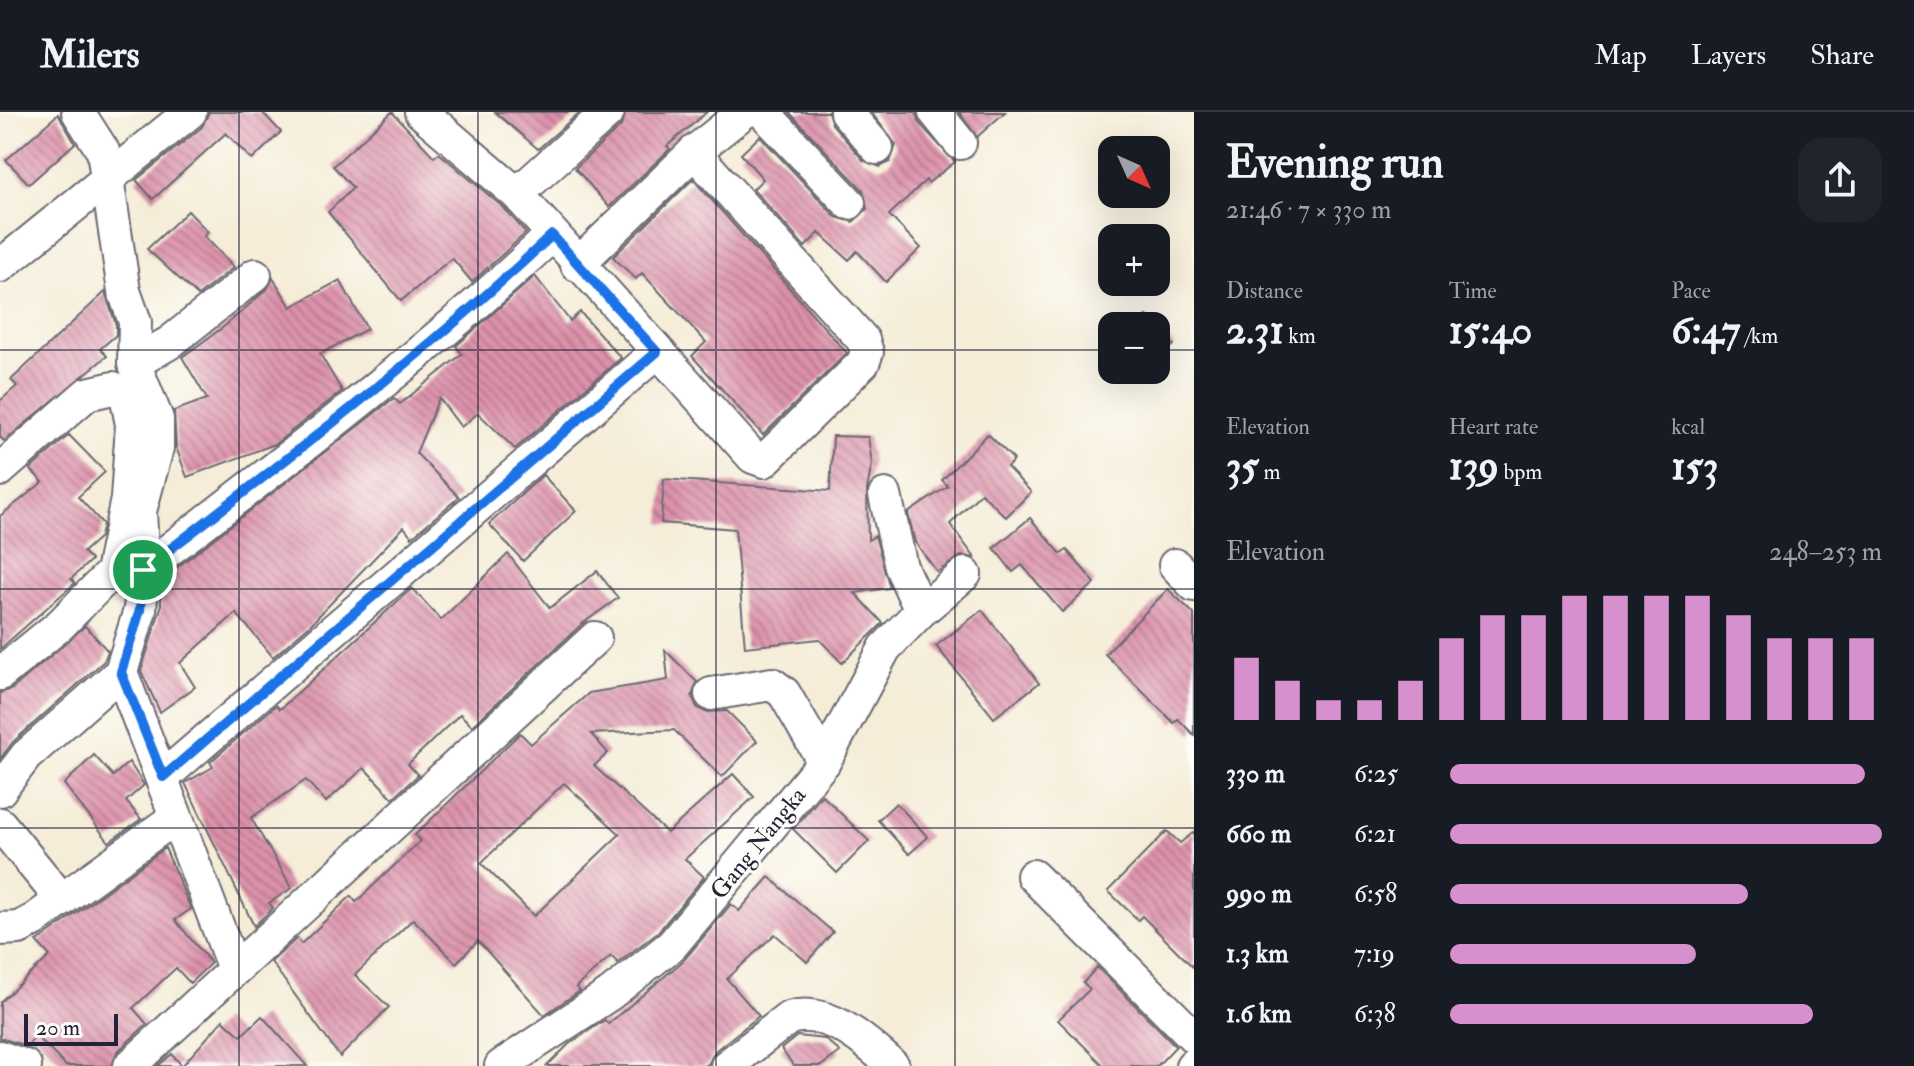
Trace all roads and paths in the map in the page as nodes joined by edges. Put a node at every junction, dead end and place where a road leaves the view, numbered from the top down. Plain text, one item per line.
1 (78, 112) edge
2 (190, 112) edge
3 (421, 112) edge
4 (608, 112) edge
5 (744, 112) edge
6 (763, 112) edge
7 (846, 112) edge
8 (935, 112) edge
9 (960, 143) dead end
10 (877, 148) dead end
11 (694, 152) junction
12 (105, 179) junction
13 (517, 194) junction
14 (849, 203) dead end
15 (552, 235) junction
16 (577, 265) junction
17 (0, 266) edge
18 (255, 275) dead end
19 (657, 352) junction
20 (134, 363) junction
21 (0, 470) edge
22 (885, 495) dead end
23 (143, 570) junction
24 (965, 574) dead end
25 (921, 611) junction
26 (595, 638) dead end
27 (121, 672) junction
28 (0, 674) edge
29 (711, 694) dead end
30 (824, 762) junction
31 (163, 777) junction
32 (0, 790) edge
33 (176, 817) junction
34 (0, 824) edge
35 (1033, 876) dead end
36 (62, 900) junction
37 (0, 929) edge
38 (234, 969) junction
39 (1194, 1037) edge
40 (0, 1057) edge
41 (25, 1066) edge
42 (130, 1066) edge
43 (501, 1066) edge
44 (727, 1066) edge
45 (893, 1066) edge

1 - 12 street
2 - 12 street
3 - 13 street
4 - 13 street
5 - 11 street
6 - 14 street
7 - 10 street
8 - 9 street
11 - 16 street
11 - 19 street
12 - 17 street
12 - 20 street
13 - 15 street
15 - 16 street
15 - 23 street
16 - 19 street
18 - 20 street
19 - 31 street
20 - 23 street
21 - 28 street
22 - 25 street
23 - 27 street
24 - 25 street, Gang Nangka
25 - 30 street, Gang Nangka
26 - 38 street
27 - 31 street
27 - 32 street
29 - 30 street
30 - 43 street, Gang Nangka
31 - 33 street
33 - 36 street
33 - 38 street
34 - 36 street
35 - 39 street
36 - 37 street
38 - 42 street
40 - 41 street
44 - 45 street

